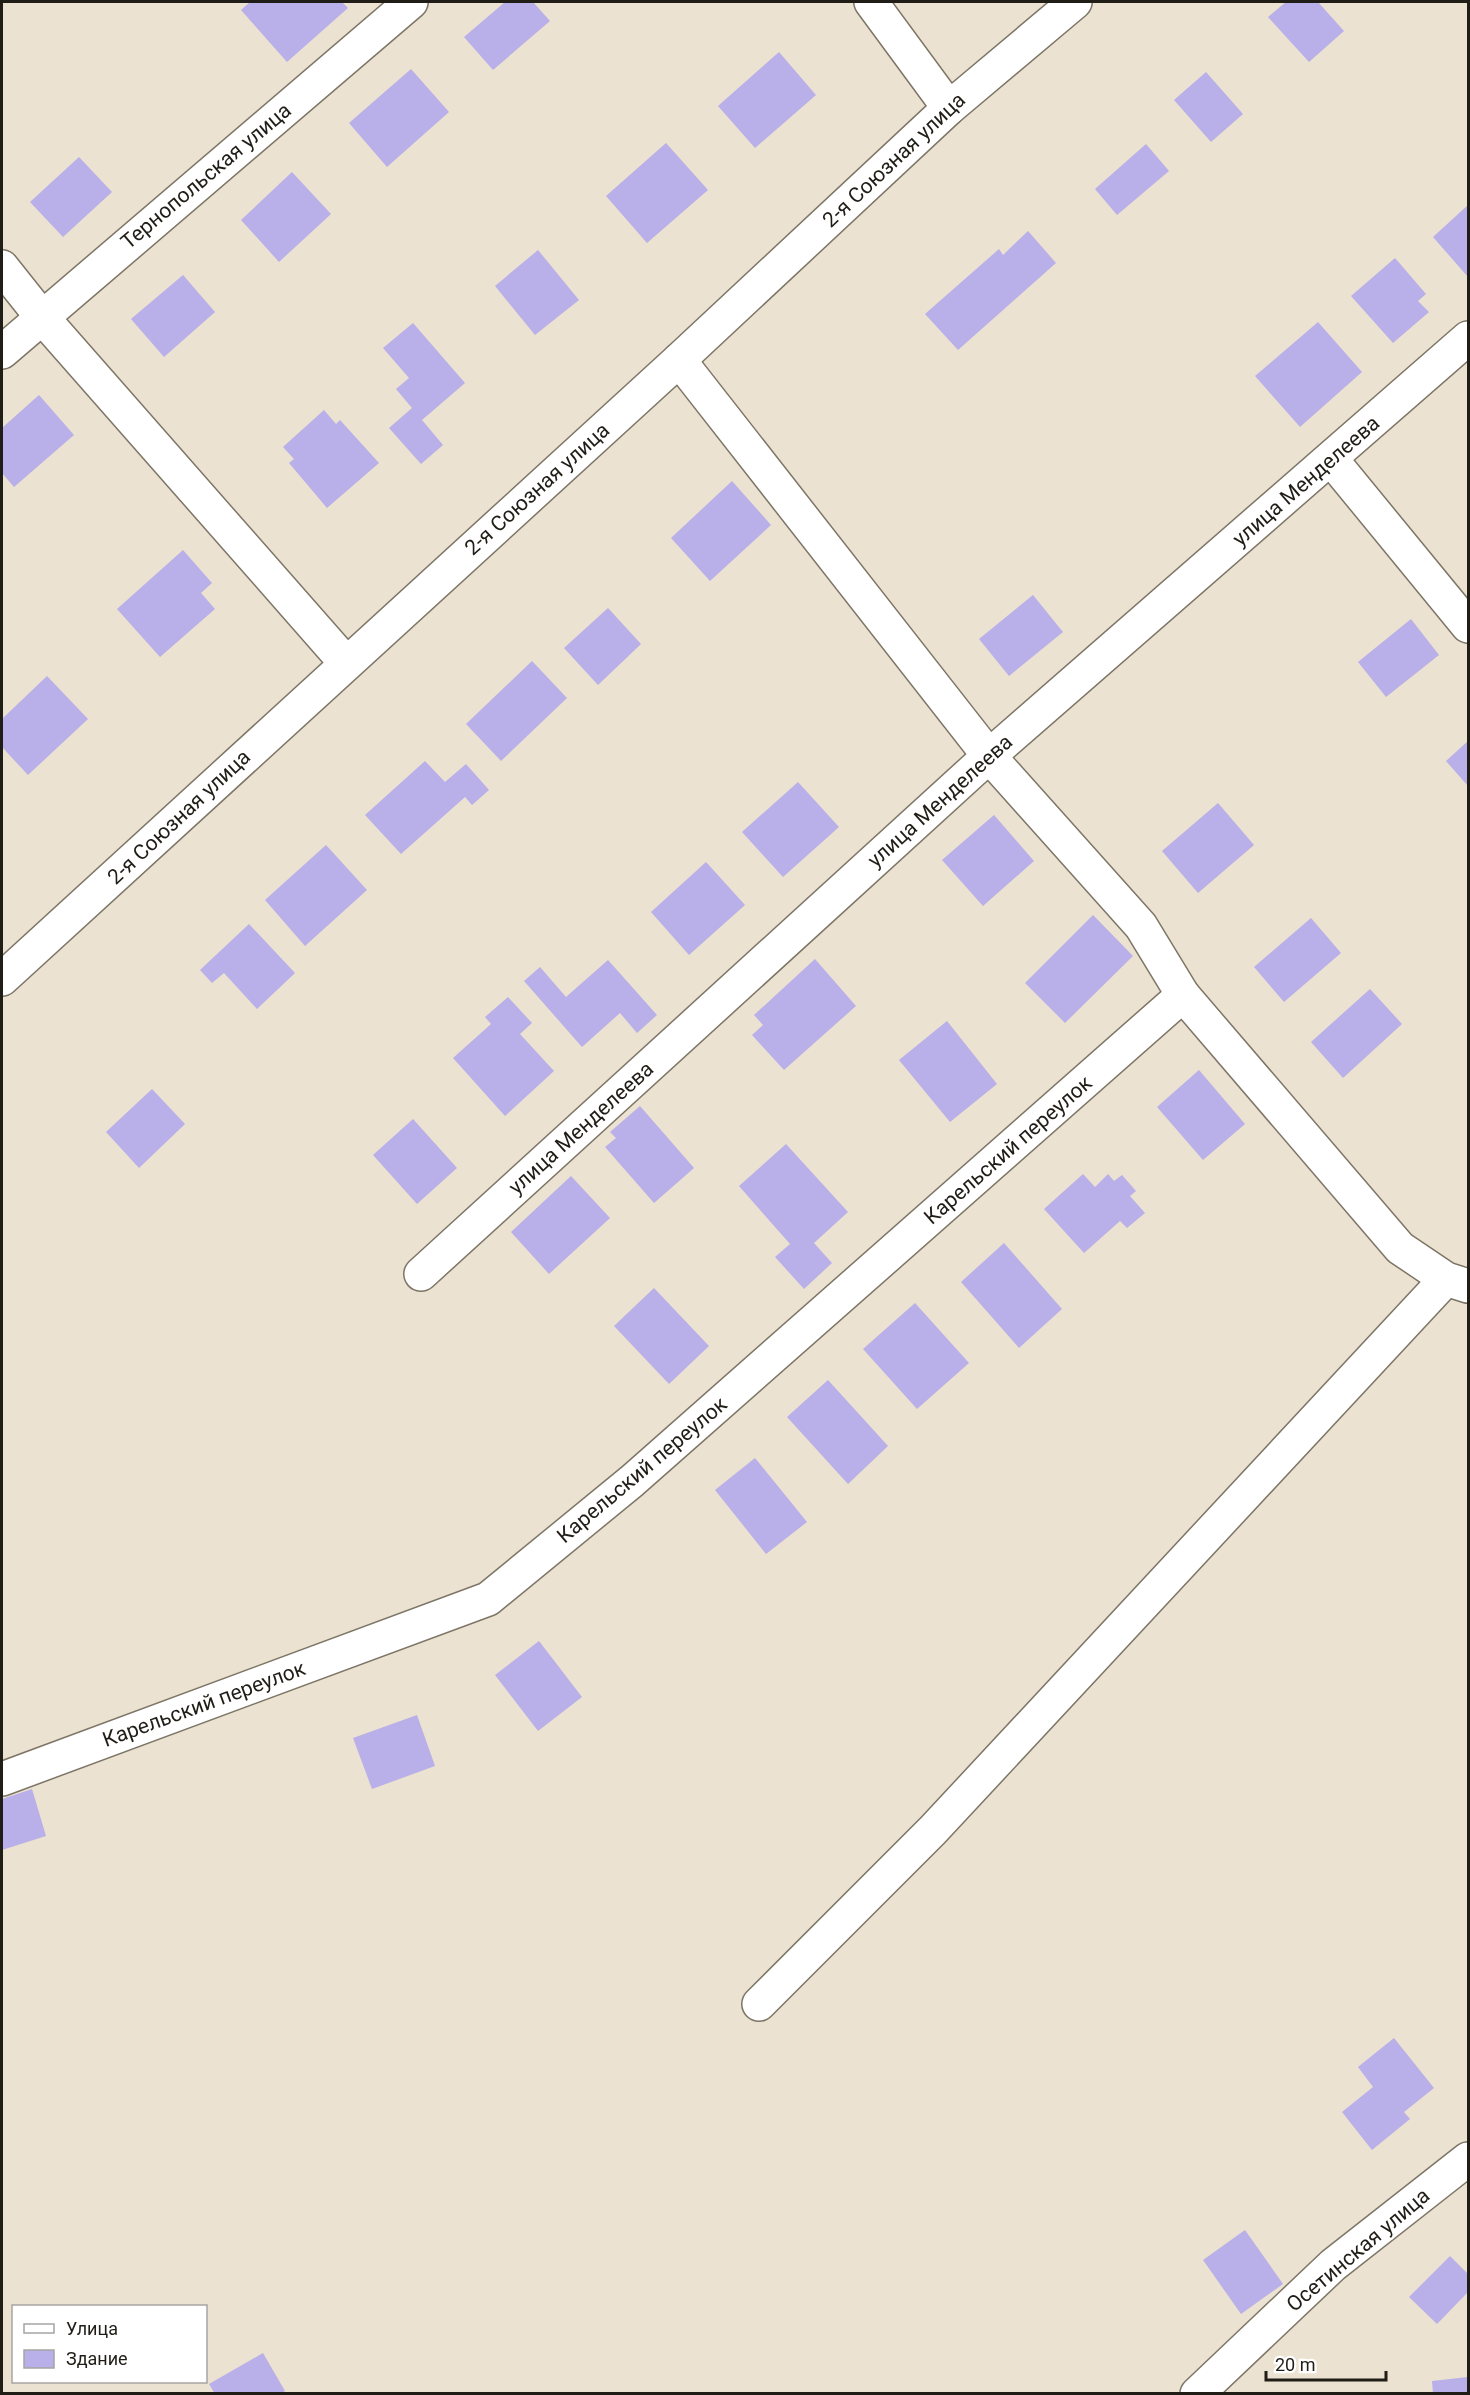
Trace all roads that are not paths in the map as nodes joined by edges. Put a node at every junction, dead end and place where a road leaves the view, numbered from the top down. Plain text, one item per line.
1 (411, 2) edge
2 (871, 2) edge
3 (1075, 2) edge
4 (949, 108) junction
5 (2, 267) edge
6 (41, 316) junction
7 (1468, 338) edge
8 (2, 352) edge
9 (679, 360) junction
10 (1331, 459) junction
11 (1468, 626) edge
12 (346, 663) junction
13 (989, 756) junction
14 (2, 979) edge
15 (1183, 995) junction
16 (421, 1274) dead end
17 (1457, 1282) edge
18 (2, 1779) edge
19 (759, 2004) dead end
20 (1468, 2159) edge
21 (1197, 2394) edge

1 - 6 street, Тернопольская улица
2 - 4 street
3 - 4 street, 2-я Союзная улица
4 - 9 street, 2-я Союзная улица
5 - 6 street
6 - 8 street, Тернопольская улица
6 - 12 street
7 - 10 street, улица Менделеева
9 - 12 street, 2-я Союзная улица
9 - 13 street
10 - 11 street
10 - 13 street, улица Менделеева
12 - 14 street, 2-я Союзная улица
13 - 15 street
13 - 16 street, улица Менделеева
15 - 17 street
15 - 18 street, Карельский переулок
17 - 19 street
20 - 21 street, Осетинская улица

